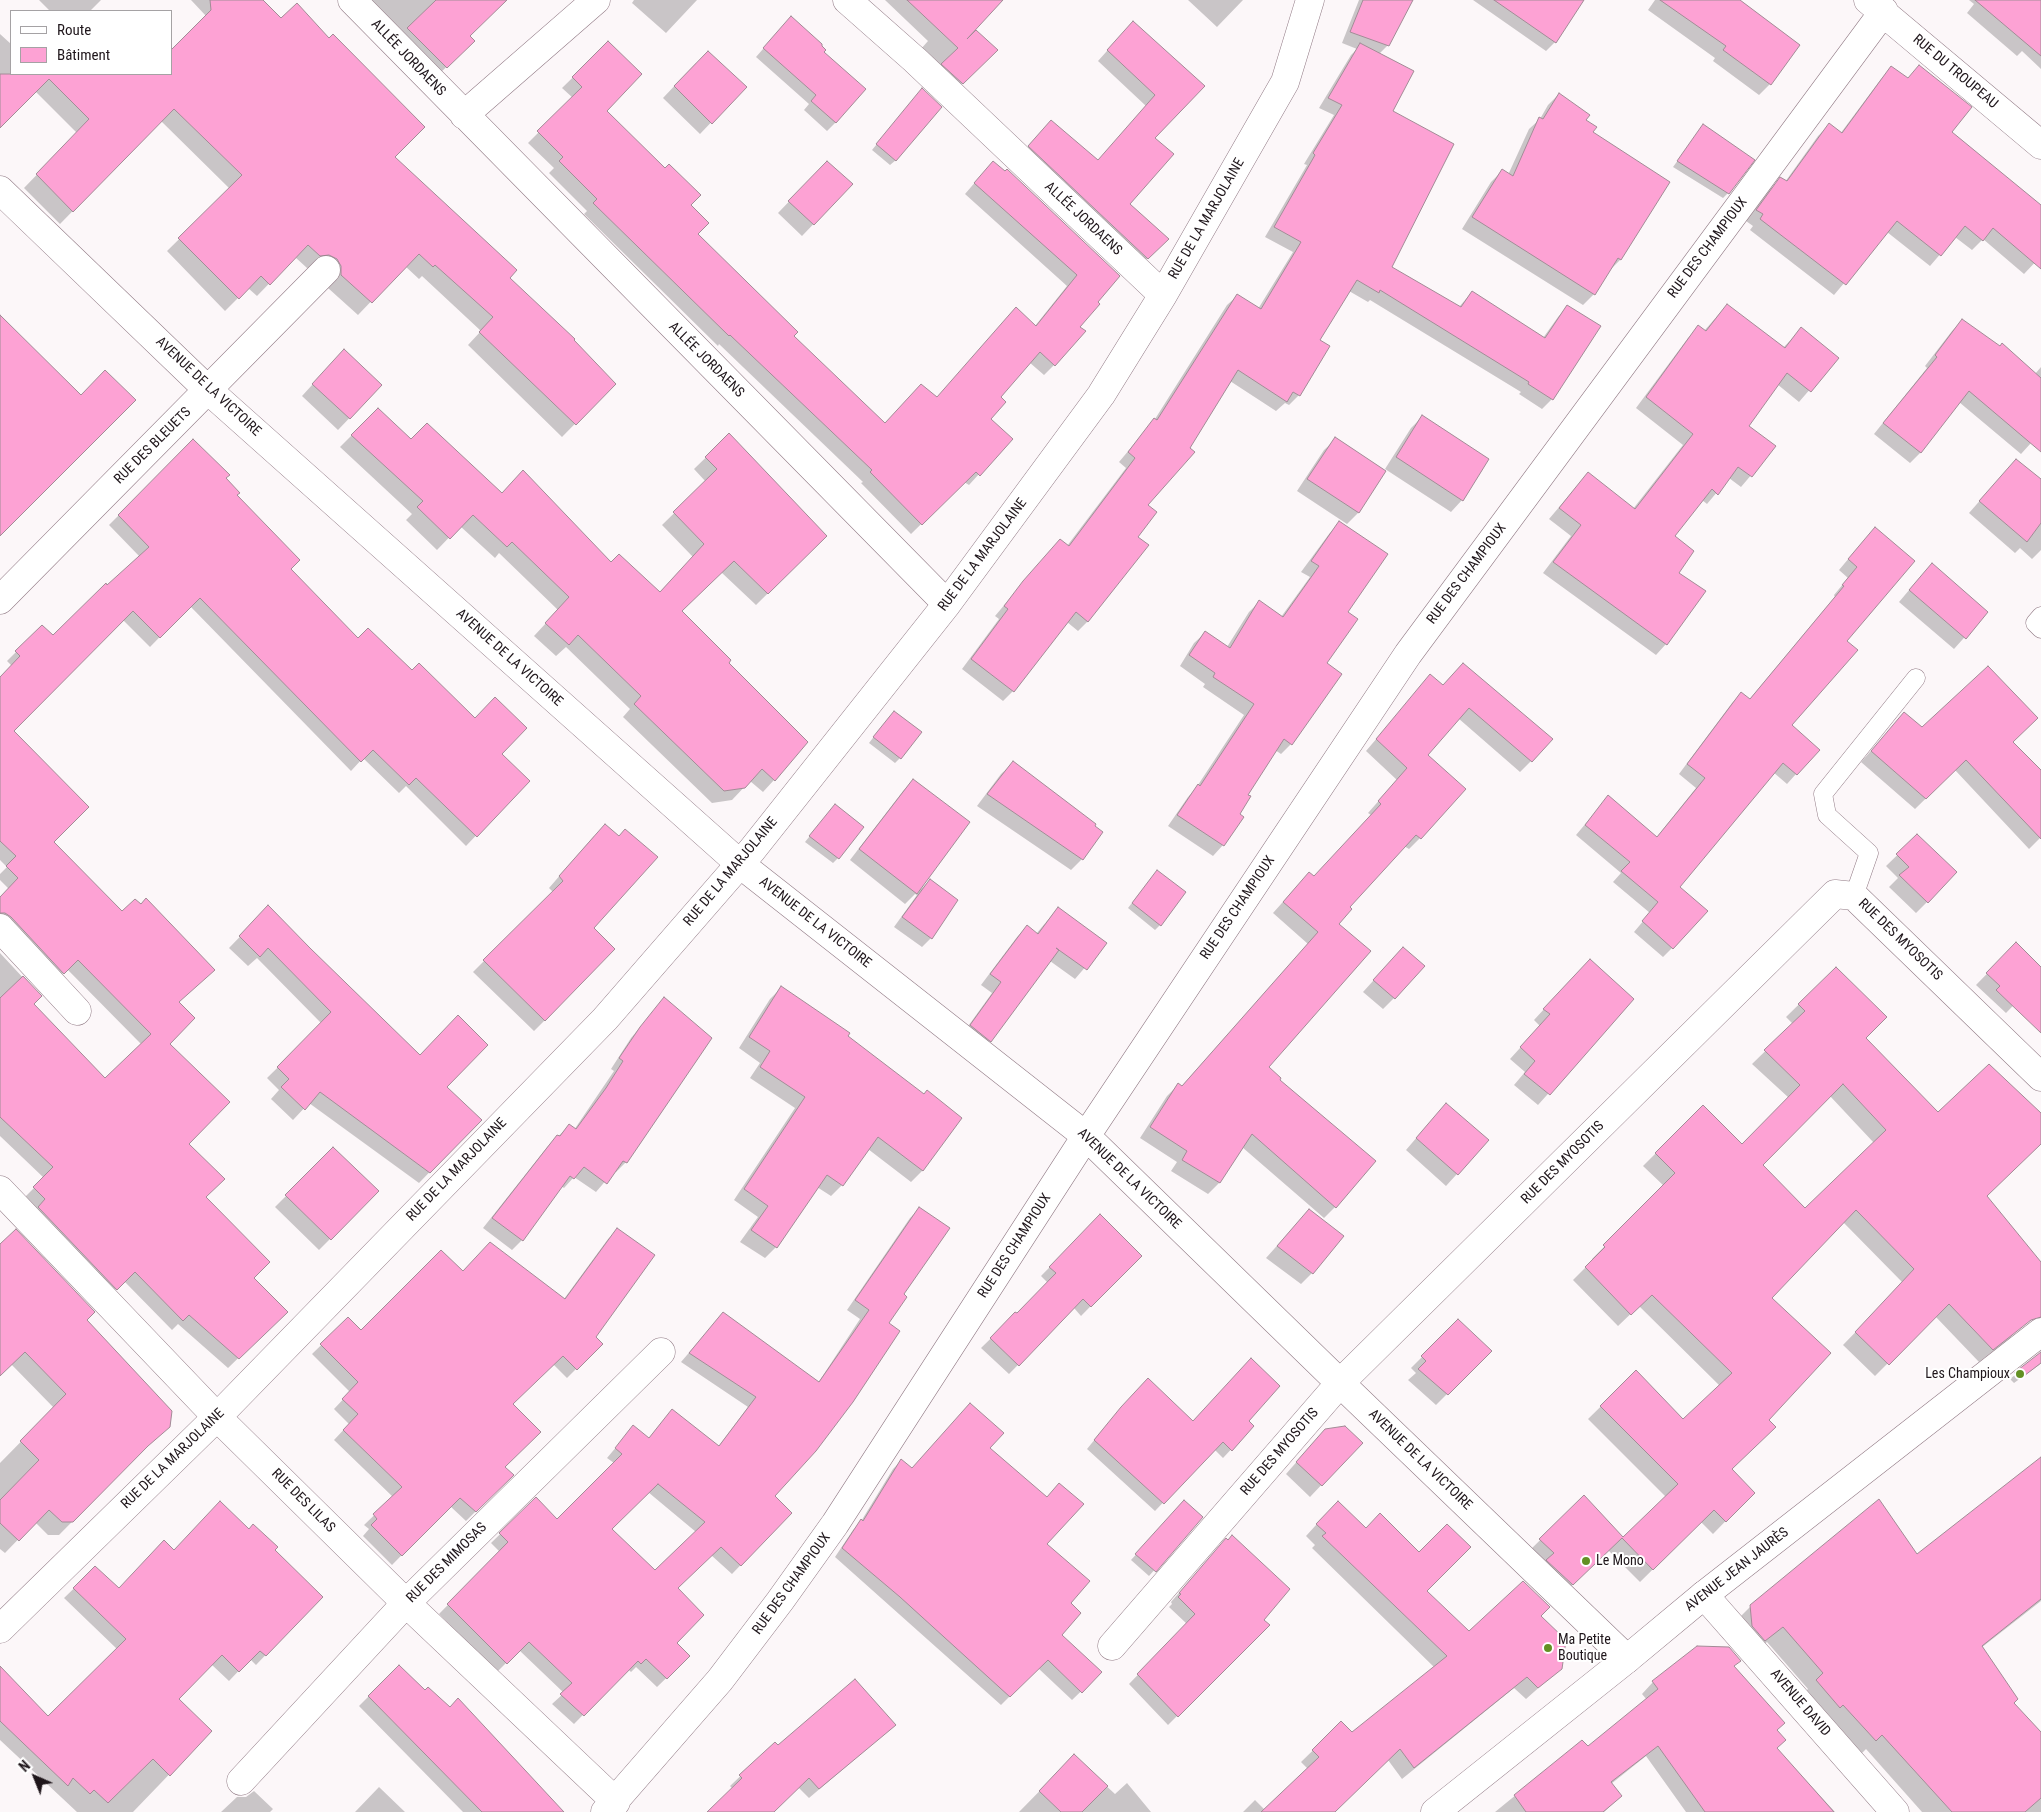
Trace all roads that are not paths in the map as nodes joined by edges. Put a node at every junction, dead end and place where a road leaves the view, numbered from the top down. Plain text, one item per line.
1 (352, 0) edge
2 (596, 0) edge
3 (847, 0) edge
4 (1310, 0) edge
5 (1876, 6) edge
6 (464, 115) junction
7 (2041, 145) edge
8 (0, 190) edge
9 (326, 270) dead end
10 (1163, 295) junction
11 (208, 390) junction
12 (0, 600) edge
13 (947, 604) junction
14 (2041, 616) edge
15 (2041, 629) edge
16 (1916, 678) dead end
17 (740, 864) junction
18 (1854, 896) junction
19 (0, 928) edge
20 (76, 1011) dead end
21 (2041, 1077) edge
22 (1086, 1136) junction
23 (0, 1190) edge
24 (2041, 1332) edge
25 (661, 1352) dead end
26 (1340, 1383) junction
27 (217, 1417) junction
28 (1704, 1595) junction
29 (406, 1603) junction
30 (0, 1629) edge
31 (1112, 1646) dead end
32 (1627, 1659) junction
33 (241, 1781) dead end
34 (610, 1807) edge
35 (1435, 1812) edge
36 (1895, 1812) edge

1 - 6 street, ALLÉE JORDAENS
2 - 6 street
3 - 10 street, ALLÉE JORDAENS
4 - 10 street, RUE DE LA MARJOLAINE
5 - 7 street, RUE DU TROUPEAU
5 - 22 street, RUE DES CHAMPIOUX
6 - 13 street, ALLÉE JORDAENS
8 - 11 street, AVENUE DE LA VICTOIRE
9 - 11 street, RUE DES BLEUETS
10 - 13 street, RUE DE LA MARJOLAINE
11 - 12 street, RUE DES BLEUETS
11 - 17 street, AVENUE DE LA VICTOIRE
13 - 17 street, RUE DE LA MARJOLAINE
14 - 15 lane
16 - 18 lane
17 - 22 street, AVENUE DE LA VICTOIRE
17 - 27 street, RUE DE LA MARJOLAINE
18 - 21 street, RUE DES MYOSOTIS
18 - 26 street, RUE DES MYOSOTIS
19 - 20 street
22 - 26 street, AVENUE DE LA VICTOIRE
22 - 34 street, RUE DES CHAMPIOUX
23 - 27 street, RUE DES LILAS
24 - 28 street, AVENUE JEAN JAURÈS
25 - 29 street, RUE DES MIMOSAS
26 - 31 street, RUE DES MYOSOTIS
26 - 32 street, AVENUE DE LA VICTOIRE
27 - 29 street, RUE DES LILAS
27 - 30 street, RUE DE LA MARJOLAINE
28 - 32 street, AVENUE JEAN JAURÈS
28 - 36 street, AVENUE DAVID
29 - 33 street, RUE DES MIMOSAS
29 - 34 street, RUE DES LILAS
32 - 35 street, AVENUE JEAN JAURÈS

